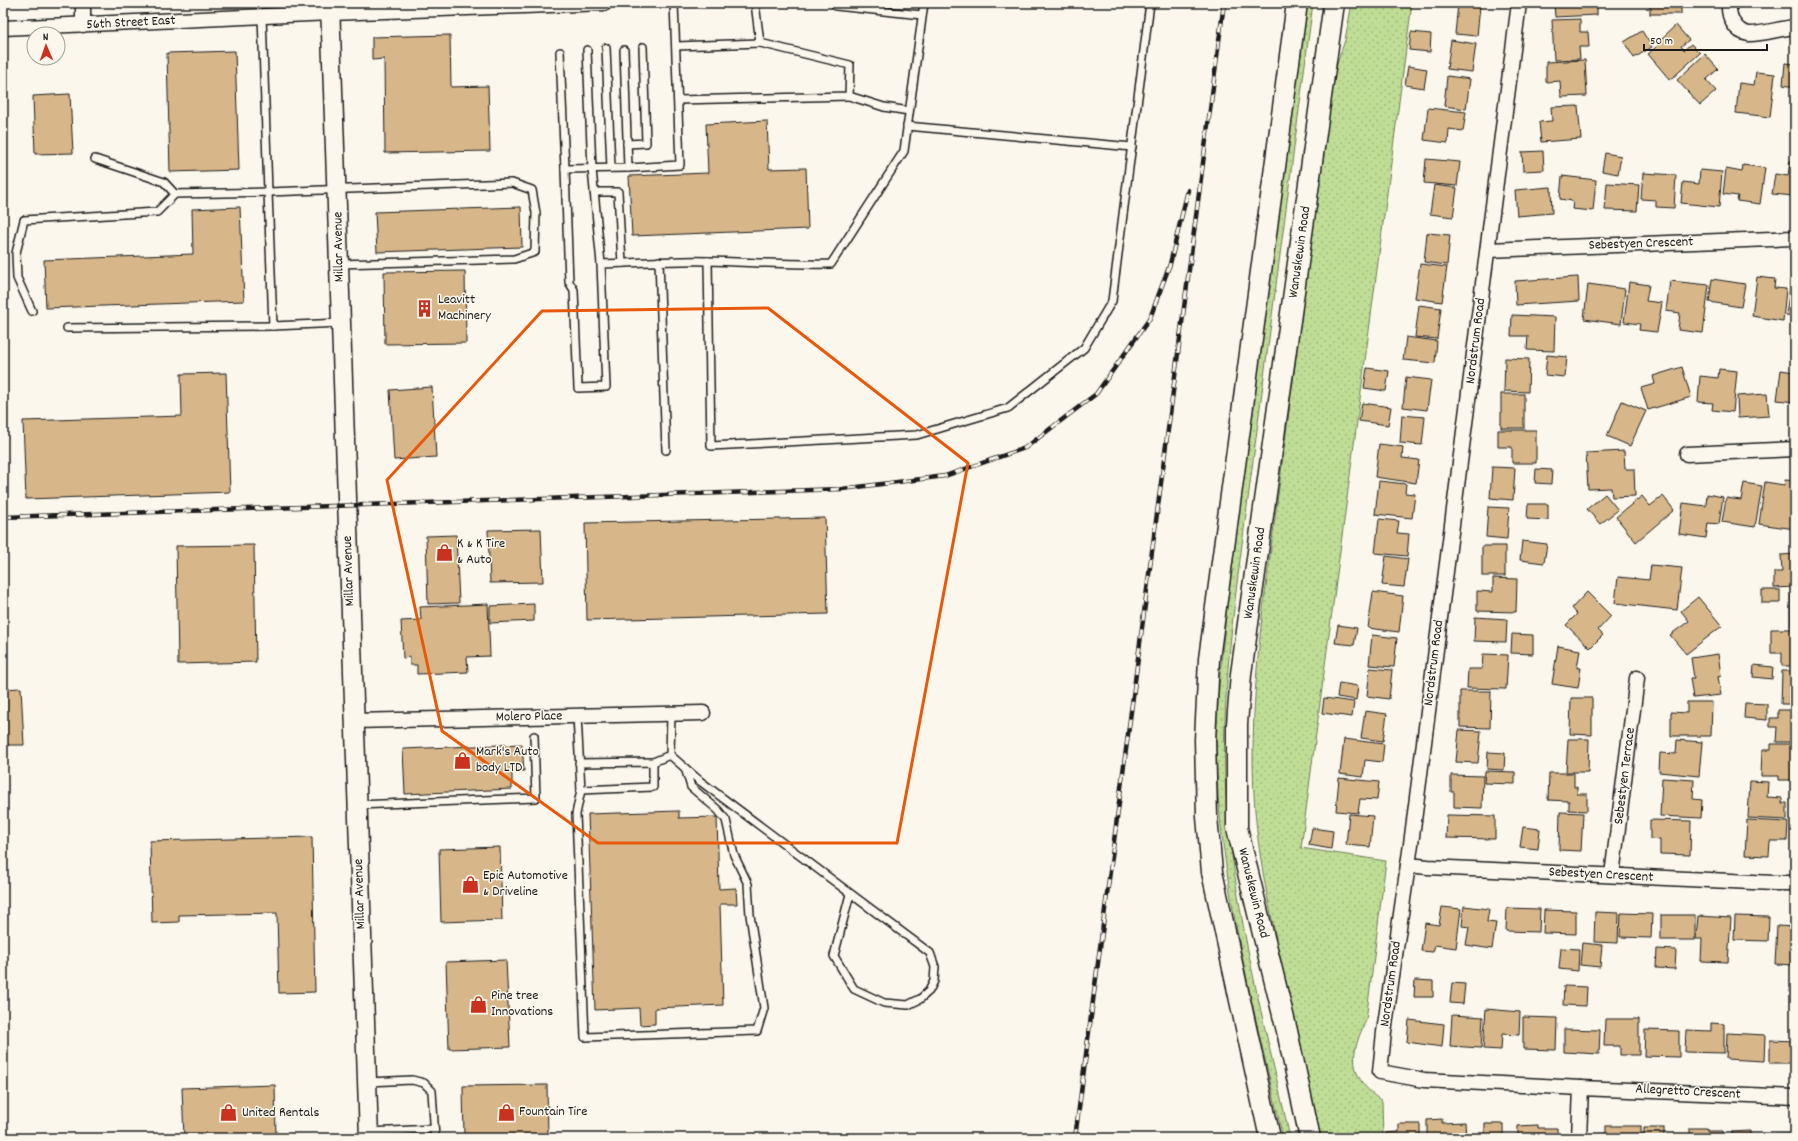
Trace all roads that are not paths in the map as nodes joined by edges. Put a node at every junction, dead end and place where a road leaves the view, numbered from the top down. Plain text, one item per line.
1 (83, 3) edge
2 (605, 3) edge
3 (674, 3) edge
4 (754, 3) edge
5 (924, 3) edge
6 (1150, 3) edge
7 (1297, 3) edge
8 (1334, 3) edge
9 (1519, 3) edge
10 (1729, 3) edge
11 (836, 6) dead end
12 (330, 8) edge
13 (922, 15) junction
14 (262, 16) junction
15 (83, 25) junction
16 (1795, 27) edge
17 (3, 28) edge
18 (760, 43) junction
19 (676, 46) junction
20 (643, 47) dead end
21 (606, 48) dead end
22 (587, 50) dead end
23 (624, 50) dead end
24 (560, 52) dead end
25 (849, 96) junction
26 (678, 100) junction
27 (909, 111) junction
28 (907, 126) junction
29 (627, 144) junction
30 (1132, 147) junction
31 (95, 159) dead end
32 (611, 168) junction
33 (628, 168) junction
34 (565, 169) junction
35 (592, 169) junction
36 (338, 191) junction
37 (268, 192) junction
38 (594, 192) junction
39 (175, 194) junction
40 (1795, 238) edge
41 (1488, 250) junction
42 (659, 261) junction
43 (708, 261) junction
44 (622, 263) junction
45 (339, 264) junction
46 (601, 264) junction
47 (32, 311) dead end
48 (341, 323) junction
49 (273, 326) junction
50 (67, 328) dead end
51 (1795, 449) edge
52 (666, 450) dead end
53 (1687, 454) dead end
54 (1637, 678) dead end
55 (703, 713) dead end
56 (671, 714) junction
57 (577, 716) junction
58 (354, 720) junction
59 (534, 736) dead end
60 (670, 756) junction
61 (653, 762) junction
62 (579, 763) junction
63 (685, 768) junction
64 (581, 790) junction
65 (357, 805) junction
66 (1408, 865) junction
67 (1612, 875) junction
68 (1795, 883) edge
69 (850, 894) junction
70 (368, 1082) junction
71 (1581, 1088) junction
72 (1795, 1097) edge
73 (434, 1129) junction
74 (369, 1135) edge
75 (435, 1138) edge
76 (1270, 1138) edge
77 (1310, 1138) edge
78 (1578, 1138) edge

1 - 15 street
2 - 12 street, 56th Street East
3 - 19 lane
4 - 18 lane
5 - 13 lane
6 - 30 lane
7 - 76 main road
8 - 77 main road, Wanuskewin Road
9 - 41 street, Nordstrum Road
10 - 16 street
11 - 13 lane
12 - 14 street, 56th Street East
12 - 36 street, Millar Avenue
13 - 27 lane
14 - 15 street, 56th Street East
14 - 37 lane
15 - 17 street, 56th Street East
18 - 19 lane
18 - 25 lane
19 - 26 lane
20 - 29 lane
21 - 32 lane
22 - 35 lane
23 - 29 lane
24 - 34 lane
25 - 26 lane
25 - 27 lane
26 - 33 lane
27 - 28 lane
28 - 30 lane
28 - 43 lane
29 - 33 lane
30 - 43 lane
31 - 39 lane
32 - 33 lane
32 - 35 lane
34 - 35 lane
34 - 46 lane
35 - 38 lane
36 - 37 lane
36 - 45 street, Millar Avenue
36 - 45 lane
37 - 39 lane
37 - 49 lane
38 - 44 lane
38 - 46 lane
39 - 47 lane
40 - 41 street, Sebestyen Crescent
41 - 66 street, Nordstrum Road
42 - 43 lane
42 - 44 lane
42 - 52 lane
44 - 46 lane
45 - 48 street, Millar Avenue
48 - 49 lane
48 - 58 street, Millar Avenue
49 - 50 lane
51 - 53 street
54 - 67 street, Sebestyen Terrace
55 - 56 street, Molero Place
56 - 57 street, Molero Place
56 - 60 lane
57 - 58 street, Molero Place
57 - 62 lane
58 - 65 street, Millar Avenue
59 - 65 lane
60 - 61 lane
60 - 63 lane
61 - 62 lane
61 - 64 lane
62 - 64 lane
63 - 64 lane
63 - 69 lane
65 - 70 street, Millar Avenue
66 - 67 street, Sebestyen Crescent
66 - 71 street, Nordstrum Road
67 - 68 street, Sebestyen Crescent
69 - 69 lane
70 - 73 lane
70 - 74 street, Millar Avenue
71 - 72 street, Allegretto Crescent
71 - 78 street
73 - 74 lane
73 - 75 lane

